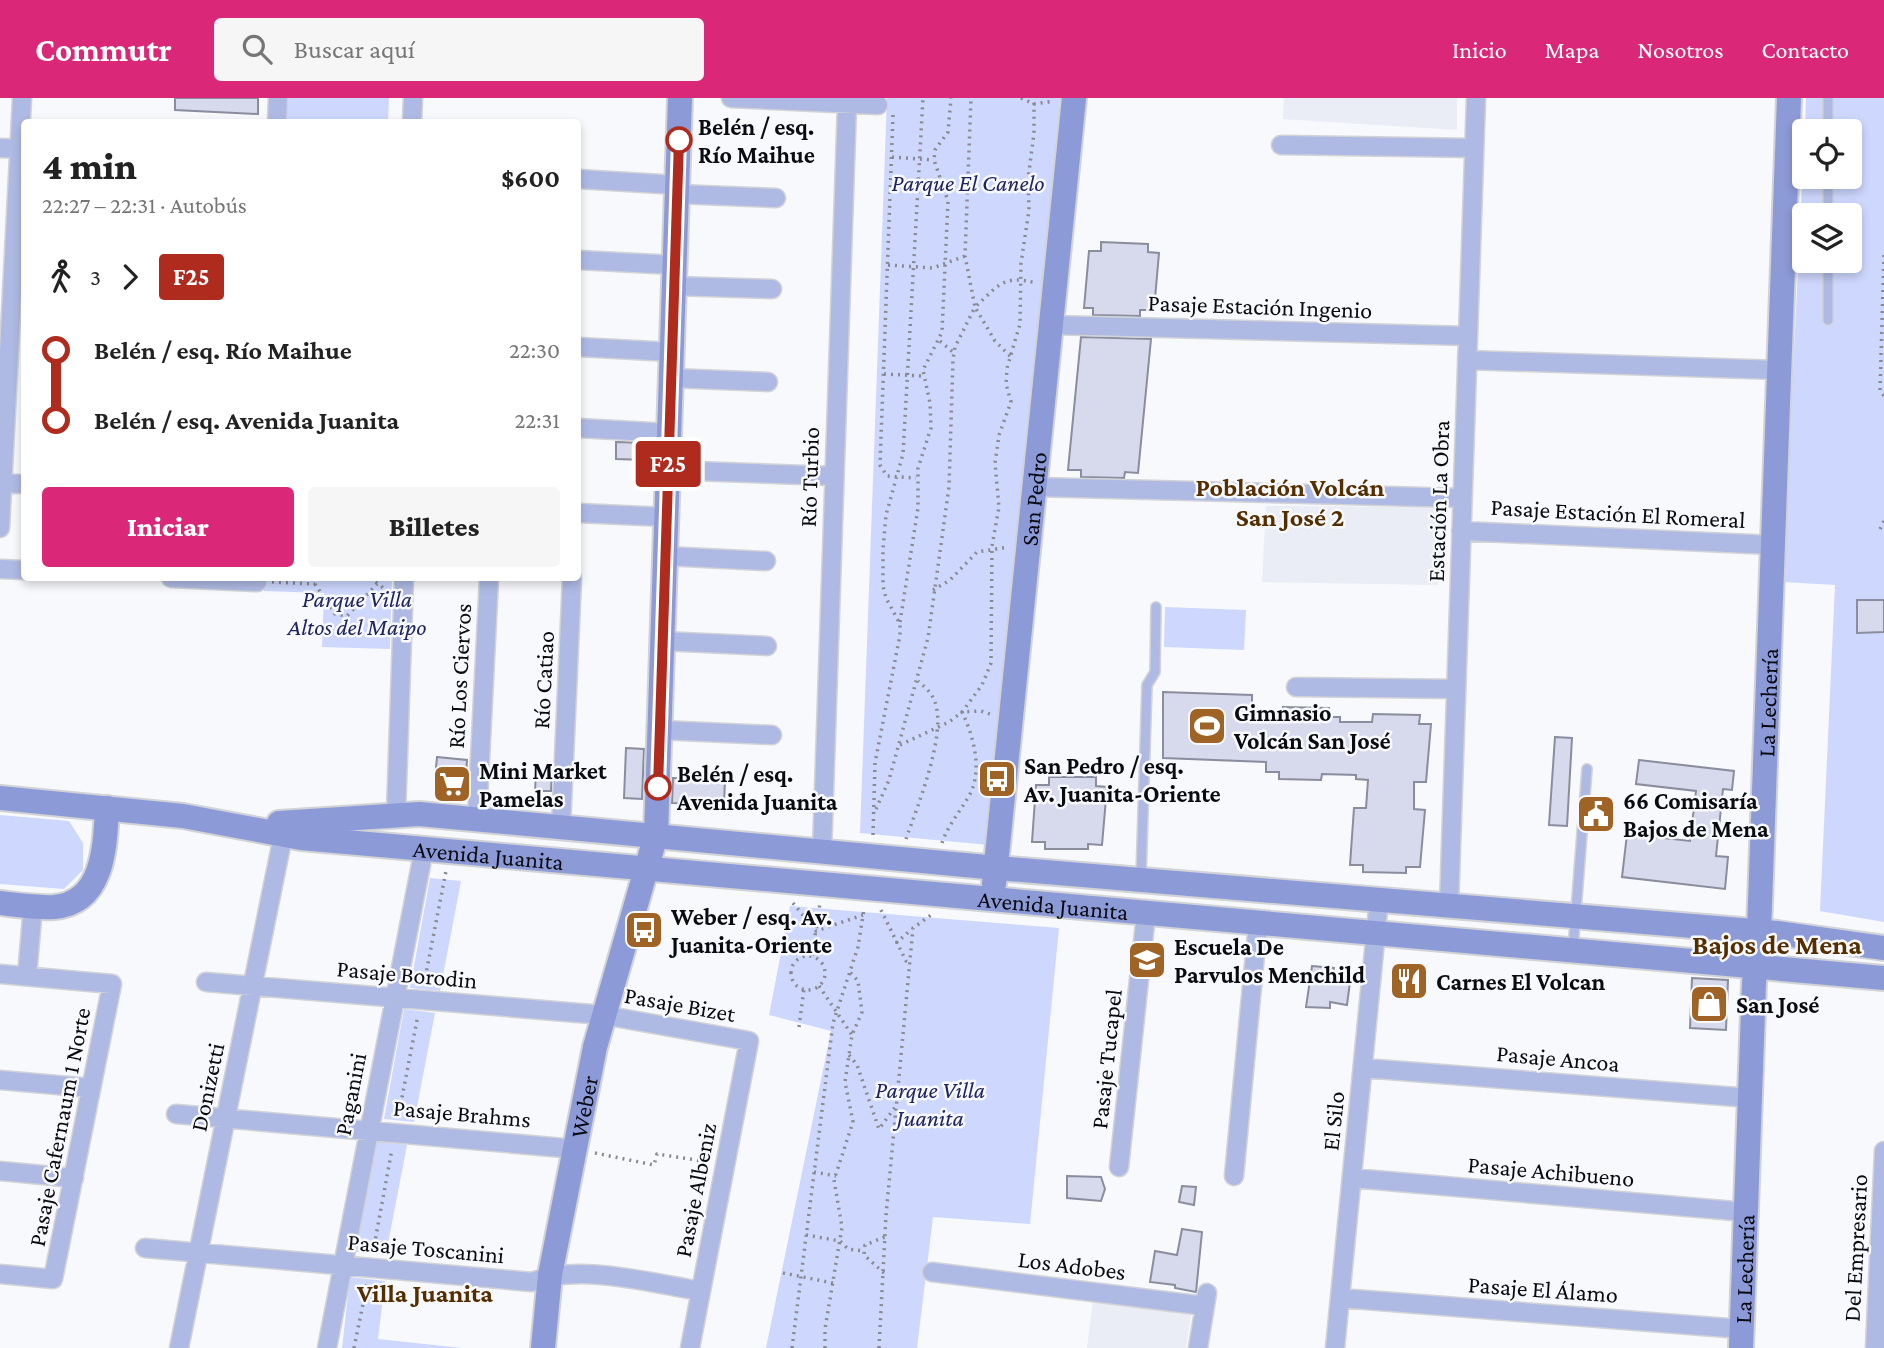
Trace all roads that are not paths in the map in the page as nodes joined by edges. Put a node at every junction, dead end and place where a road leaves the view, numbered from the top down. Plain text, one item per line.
1 (22, 98) edge
2 (278, 98) edge
3 (413, 98) edge
4 (680, 98) edge
5 (731, 98) edge
6 (1476, 98) edge
7 (1789, 98) edge
8 (1828, 98) edge
9 (1074, 101) edge
10 (847, 104) junction
11 (886, 108) road end
12 (22, 119) edge
13 (277, 119) edge
14 (412, 119) edge
15 (1828, 119) edge
16 (1280, 145) dead end
17 (0, 148) edge
18 (1474, 148) junction
19 (21, 149) edge
20 (21, 158) edge
21 (581, 179) edge
22 (677, 189) junction
23 (776, 198) dead end
24 (13, 233) edge
25 (581, 260) edge
26 (1828, 273) edge
27 (674, 275) junction
28 (772, 289) dead end
29 (12, 317) edge
30 (1828, 320) dead end
31 (1051, 324) junction
32 (1468, 336) junction
33 (581, 347) edge
34 (672, 352) junction
35 (1467, 360) junction
36 (1779, 370) junction
37 (671, 379) junction
38 (768, 382) dead end
39 (10, 399) edge
40 (581, 428) edge
41 (669, 433) junction
42 (668, 470) junction
43 (833, 476) junction
44 (1, 483) edge
45 (21, 484) edge
46 (1035, 488) junction
47 (1462, 498) junction
48 (581, 513) edge
49 (666, 517) junction
50 (0, 528) edge
51 (1461, 531) junction
52 (1773, 545) junction
53 (665, 556) junction
54 (766, 561) dead end
55 (0, 569) edge
56 (21, 570) edge
57 (404, 581) edge
58 (489, 581) edge
59 (572, 581) edge
60 (1156, 607) dead end
61 (662, 641) junction
62 (767, 646) dead end
63 (1296, 687) dead end
64 (1456, 689) junction
65 (660, 730) junction
66 (772, 734) dead end
67 (1587, 769) dead end
68 (0, 798) edge
69 (107, 808) junction
70 (396, 814) junction
71 (477, 819) junction
72 (222, 822) junction
73 (561, 827) junction
74 (656, 835) junction
75 (283, 836) junction
76 (424, 849) junction
77 (822, 851) junction
78 (997, 868) junction
79 (645, 869) junction
80 (1141, 880) junction
81 (992, 900) junction
82 (1379, 900) junction
83 (0, 903) edge
84 (33, 906) junction
85 (1449, 906) junction
86 (1146, 914) junction
87 (1576, 916) junction
88 (1258, 923) junction
89 (1759, 931) junction
90 (1376, 933) junction
91 (1884, 948) edge
92 (1573, 950) junction
93 (1755, 966) junction
94 (0, 974) edge
95 (27, 976) junction
96 (1884, 978) edge
97 (206, 982) dead end
98 (253, 986) junction
99 (394, 997) junction
100 (603, 1015) junction
101 (749, 1041) joint
102 (1363, 1068) junction
103 (0, 1080) edge
104 (91, 1088) junction
105 (1750, 1098) junction
106 (176, 1114) dead end
107 (226, 1117) junction
108 (368, 1129) junction
109 (575, 1149) junction
110 (1884, 1151) edge
111 (1119, 1167) dead end
112 (0, 1171) edge
113 (1234, 1176) dead end
114 (74, 1178) junction
115 (1352, 1178) junction
116 (1746, 1212) junction
117 (145, 1248) dead end
118 (199, 1252) junction
119 (342, 1265) junction
120 (932, 1272) dead end
121 (0, 1274) edge
122 (550, 1275) junction
123 (701, 1291) junction
124 (1340, 1298) junction
125 (1741, 1338) edge
126 (179, 1348) edge
127 (327, 1348) edge
128 (543, 1348) edge
129 (690, 1348) edge
130 (1198, 1348) edge
131 (1335, 1348) edge
132 (1875, 1348) edge

1 - 12 street
2 - 13 street
3 - 14 street
4 - 22 main road, Weber
5 - 10 street
6 - 18 street, Estación La Obra
7 - 36 main road, La Lechería
8 - 15 lane
9 - 31 main road, San Pedro
10 - 11 street
10 - 43 street, Río Turbio
16 - 18 street
17 - 19 street
18 - 32 street, Estación La Obra
20 - 24 street
21 - 22 street
22 - 23 street
22 - 27 main road, Weber
24 - 29 street
25 - 27 street
26 - 30 lane
27 - 28 street
27 - 34 main road, Weber
29 - 39 street
31 - 32 street, Pasaje Estación Ingenio
31 - 46 main road, San Pedro
32 - 35 street, Estación La Obra
33 - 34 street
34 - 37 main road, Weber
35 - 36 street
35 - 47 street, Estación La Obra
36 - 52 main road, La Lechería
37 - 38 street
37 - 41 main road, Weber
39 - 44 street
40 - 41 street
41 - 42 main road, Weber
42 - 43 street
42 - 49 main road, Weber
43 - 77 street, Río Turbio
44 - 45 street
44 - 50 street
46 - 47 street, Pasaje Estación El Romeral
46 - 78 main road, San Pedro
47 - 51 street, Estación La Obra
48 - 49 street
49 - 53 main road, Weber
51 - 52 street, Pasaje Estación El Romeral
51 - 64 street, Estación La Obra
52 - 89 main road, La Lechería
53 - 54 street
53 - 61 main road, Weber
55 - 56 street
57 - 70 street
58 - 71 street, Río Los Ciervos
59 - 73 street, Río Catiao
60 - 80 lane
61 - 62 street
61 - 65 main road, Weber
63 - 64 street
64 - 85 street, Estación La Obra
65 - 66 street
65 - 74 main road, Weber
67 - 87 lane
68 - 69 main road, Avenida Juanita
69 - 72 main road, Avenida Juanita
69 - 84 main road
70 - 71 main road, Avenida Juanita
70 - 72 main road, Avenida Juanita
71 - 73 main road, Avenida Juanita
72 - 75 main road, Avenida Juanita
73 - 74 main road, Avenida Juanita
74 - 77 main road, Avenida Juanita
74 - 79 main road, Weber
75 - 76 main road, Avenida Juanita
75 - 98 street, Donizetti
76 - 79 main road, Avenida Juanita
76 - 99 street, Paganini
77 - 78 main road, Avenida Juanita
78 - 80 main road, Avenida Juanita
78 - 81 main road, San Pedro
79 - 81 main road, Avenida Juanita
79 - 100 main road, Weber
80 - 82 main road, Avenida Juanita
81 - 86 main road, Avenida Juanita
82 - 85 main road, Avenida Juanita
82 - 90 street, El Silo
83 - 84 main road
84 - 95 street
85 - 87 main road, Avenida Juanita
86 - 88 main road, Avenida Juanita
86 - 111 street, Pasaje Tucapel
87 - 89 main road, Avenida Juanita
87 - 92 lane
88 - 90 main road, Avenida Juanita
88 - 113 street
89 - 91 main road, Avenida Juanita
89 - 93 main road, La Lechería
90 - 92 main road, Avenida Juanita
90 - 102 street, El Silo
92 - 93 main road, Avenida Juanita
93 - 96 main road, Avenida Juanita
93 - 105 main road, La Lechería
94 - 95 street
95 - 104 street, Pasaje Cafernaum 1 Norte
97 - 98 street, Pasaje Borodin
98 - 99 street, Pasaje Borodin
98 - 107 street, Donizetti
99 - 100 street, Pasaje Borodin
99 - 108 street, Paganini
100 - 101 street, Pasaje Bizet
100 - 109 main road, Weber
101 - 123 street, Pasaje Albeniz
102 - 105 street, Pasaje Ancoa
102 - 115 street, El Silo
103 - 104 street
104 - 114 street, Pasaje Cafernaum 1 Norte
105 - 116 main road, La Lechería
106 - 107 street, Pasaje Brahms
107 - 108 street, Pasaje Brahms
107 - 118 street, Donizetti
108 - 109 street, Pasaje Brahms
108 - 119 street, Paganini
109 - 122 main road, Weber
110 - 132 street, Del Empresario
112 - 114 street
114 - 121 street, Pasaje Cafernaum 1 Norte
115 - 116 street, Pasaje Achibueno
115 - 124 street, El Silo
116 - 125 main road, La Lechería
117 - 118 street, Pasaje Toscanini
118 - 119 street, Pasaje Toscanini
118 - 126 street, Donizetti
119 - 122 street, Pasaje Toscanini
119 - 127 street, Paganini
120 - 130 street, Los Adobes
122 - 123 street, Pasaje Toscanini
122 - 128 main road, Weber
123 - 129 street, Pasaje Albeniz
124 - 125 street, Pasaje El Álamo
124 - 131 street, El Silo

